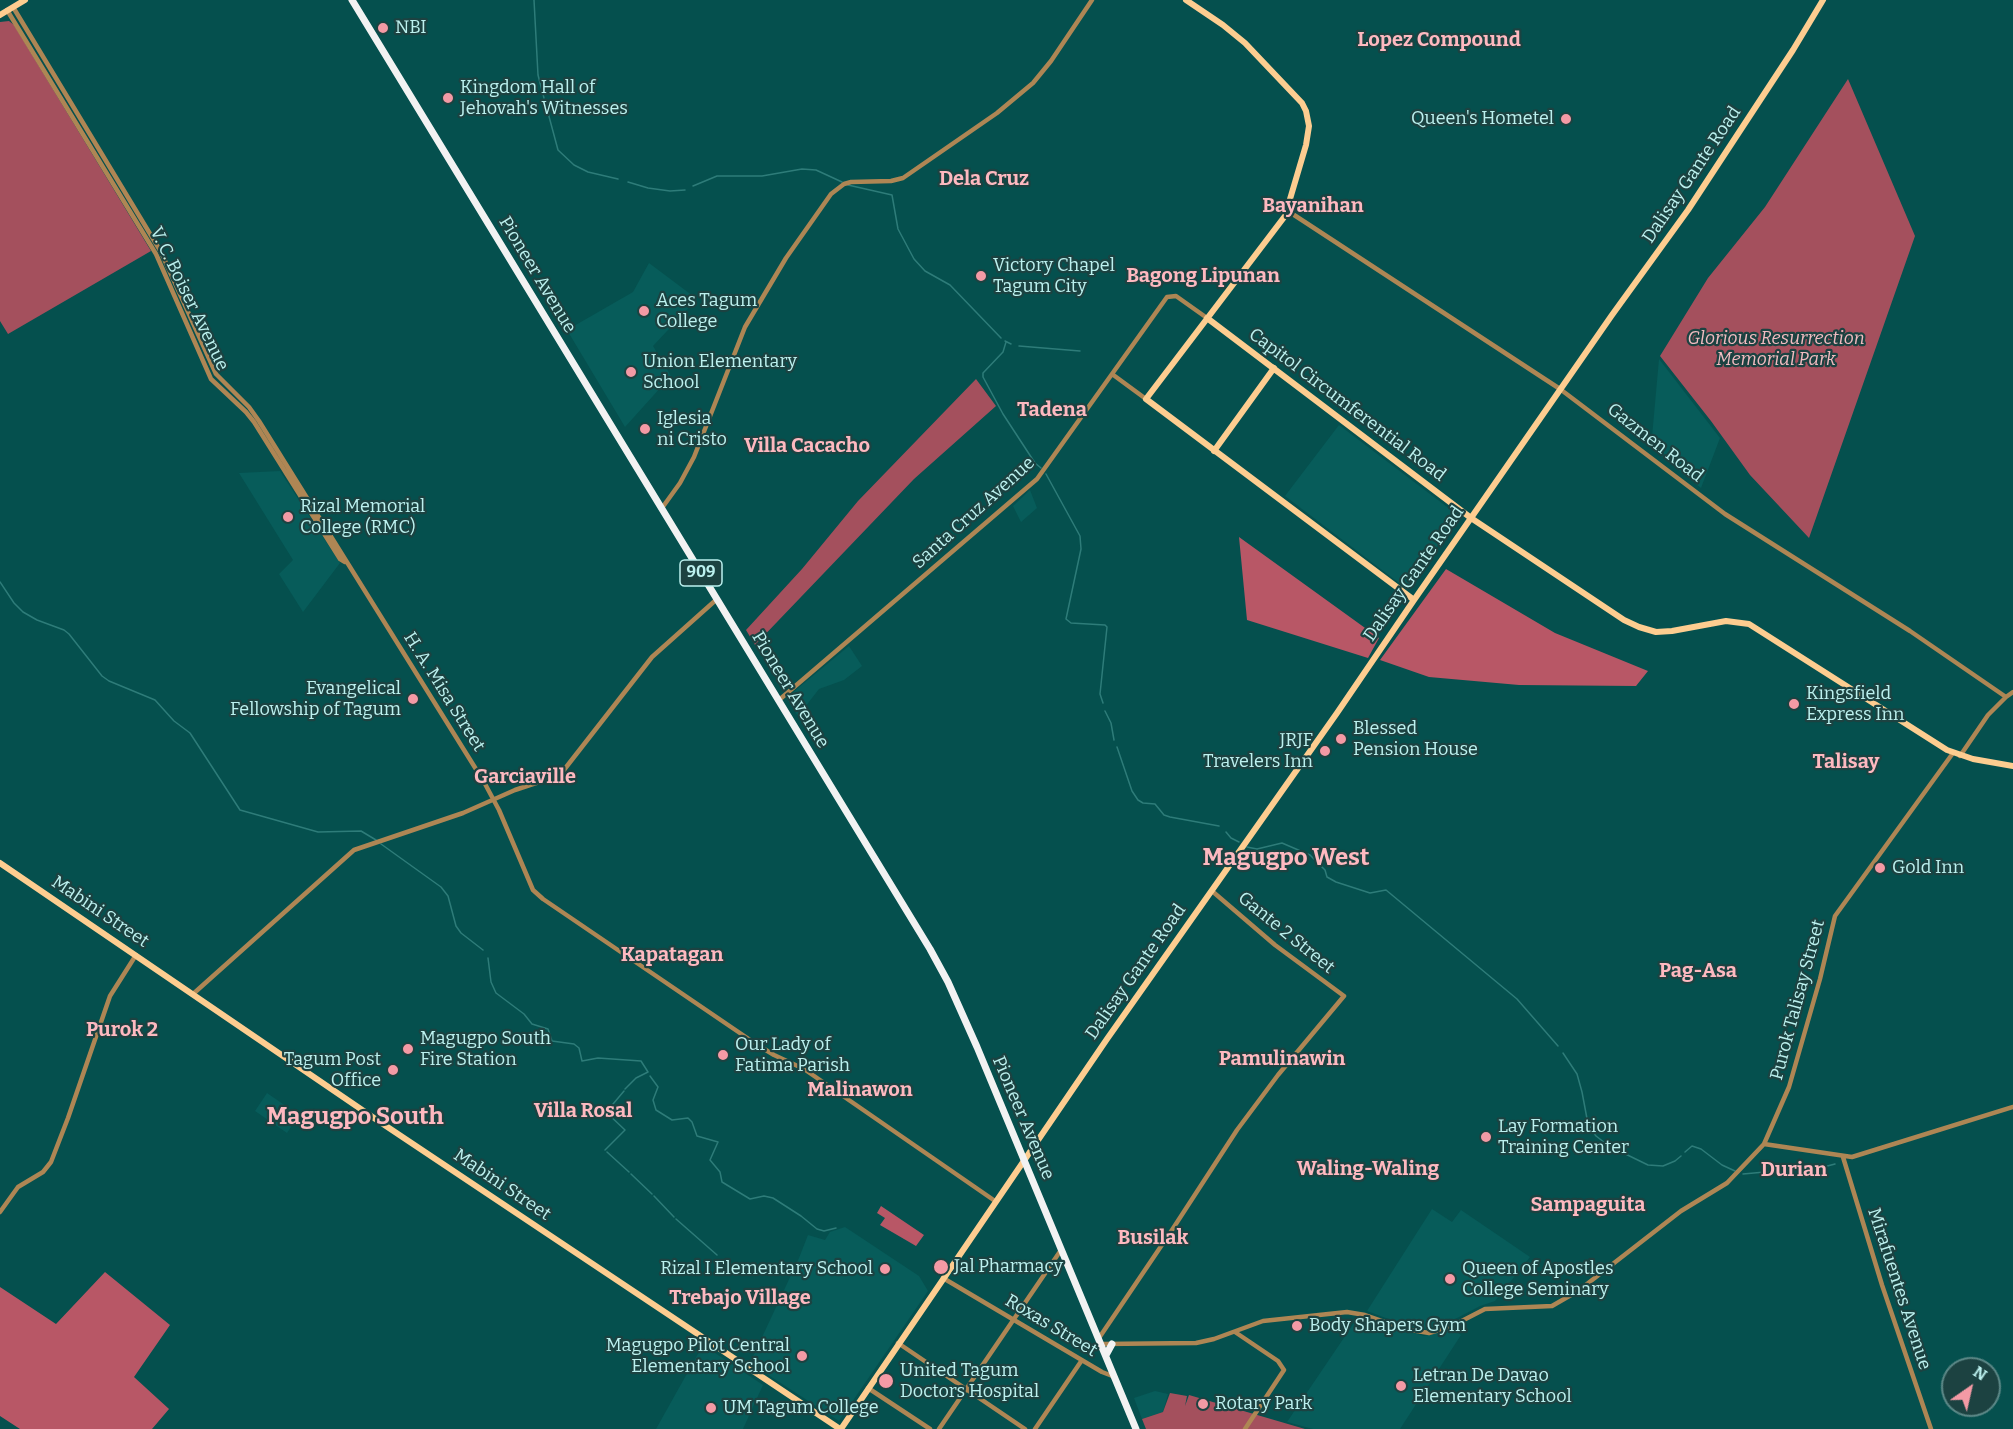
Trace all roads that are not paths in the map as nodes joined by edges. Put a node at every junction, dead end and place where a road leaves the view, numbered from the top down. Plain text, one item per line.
1 (25, 0) edge
2 (352, 0) edge
3 (1092, 0) edge
4 (1186, 0) edge
5 (1823, 0) edge
6 (10, 9) junction
7 (0, 15) edge
8 (1288, 211) junction
9 (1207, 318) junction
10 (1274, 368) junction
11 (1112, 374) junction
12 (1560, 389) junction
13 (1146, 399) junction
14 (1214, 451) junction
15 (662, 508) junction
16 (1471, 518) junction
17 (343, 559) joint
18 (717, 600) junction
19 (1413, 600) junction
20 (2013, 692) edge
21 (2006, 697) junction
22 (779, 700) junction
23 (1956, 754) junction
24 (2013, 766) edge
25 (494, 799) junction
26 (0, 863) edge
27 (1212, 891) junction
28 (136, 955) junction
29 (193, 994) junction
30 (2013, 1107) edge
31 (1764, 1144) junction
32 (1843, 1157) junction
33 (1024, 1160) junction
34 (995, 1201) junction
35 (0, 1212) edge
36 (1062, 1249) junction
37 (943, 1278) junction
38 (1013, 1319) junction
39 (1235, 1332) junction
40 (1100, 1341) junction
41 (898, 1343) junction
42 (1112, 1344) junction
43 (1106, 1355) junction
44 (1082, 1360) junction
45 (1115, 1377) junction
46 (868, 1388) junction
47 (966, 1389) junction
48 (841, 1429) edge
49 (930, 1429) edge
50 (939, 1429) edge
51 (1025, 1429) edge
52 (1035, 1429) edge
53 (1136, 1429) edge
54 (1245, 1429) edge
55 (1931, 1429) edge

1 - 6 main road
2 - 15 highway, Pioneer Avenue / 909
3 - 15 street
4 - 8 main road
5 - 12 main road, Dalisay Gante Road
6 - 7 main road
6 - 17 street, V. C. Boiser Avenue
8 - 9 main road
8 - 12 street, Gazmen Road
9 - 10 main road, Capitol Circumferential Road
9 - 11 street, Santa Cruz Avenue
9 - 13 main road
10 - 14 main road
10 - 16 main road, Capitol Circumferential Road
11 - 13 street
11 - 22 street, Santa Cruz Avenue
12 - 16 main road, Dalisay Gante Road
12 - 21 street, Gazmen Road
13 - 14 main road
14 - 19 main road
15 - 18 highway, Pioneer Avenue / 909
16 - 19 main road, Dalisay Gante Road
16 - 23 main road, Capitol Circumferential Road
17 - 25 street, H. A. Misa Street
18 - 22 highway, Pioneer Avenue / 909
18 - 25 street
19 - 27 main road, Dalisay Gante Road
20 - 21 street, Purok Talisay Street
21 - 23 street, Purok Talisay Street
22 - 33 highway, Pioneer Avenue / 909
23 - 24 main road, Capitol Circumferential Road
23 - 31 street, Purok Talisay Street
25 - 29 street
25 - 34 street, H. A. Misa Street
26 - 28 main road, Mabini Street
27 - 33 main road, Dalisay Gante Road
27 - 40 street, Gante 2 Street
28 - 29 main road, Mabini Street
28 - 35 street
29 - 48 main road, Mabini Street
30 - 32 street
31 - 32 street
31 - 39 street, Purok Talisay Street
32 - 55 street, Mirafuentes Avenue
33 - 34 main road, Dalisay Gante Road
33 - 36 highway, Pioneer Avenue / 909
34 - 37 main road, Dalisay Gante Road
36 - 38 street
36 - 40 highway, Pioneer Avenue / 909
37 - 38 street, Roxas Street
37 - 41 main road, Dalisay Gante Road
38 - 44 street, Roxas Street
38 - 47 street
39 - 42 street, Purok Talisay Street
39 - 54 street
40 - 42 street, Purok Talisay Street
40 - 43 highway, Pioneer Avenue / 909
41 - 46 main road, Dalisay Gante Road
41 - 47 street
42 - 43 highway
43 - 45 highway, Pioneer Avenue / 909
44 - 45 street, Roxas Street
44 - 52 street
45 - 53 highway, Pioneer Avenue / 909
46 - 48 main road, Dalisay Gante Road
46 - 49 street
47 - 50 street
47 - 51 street

